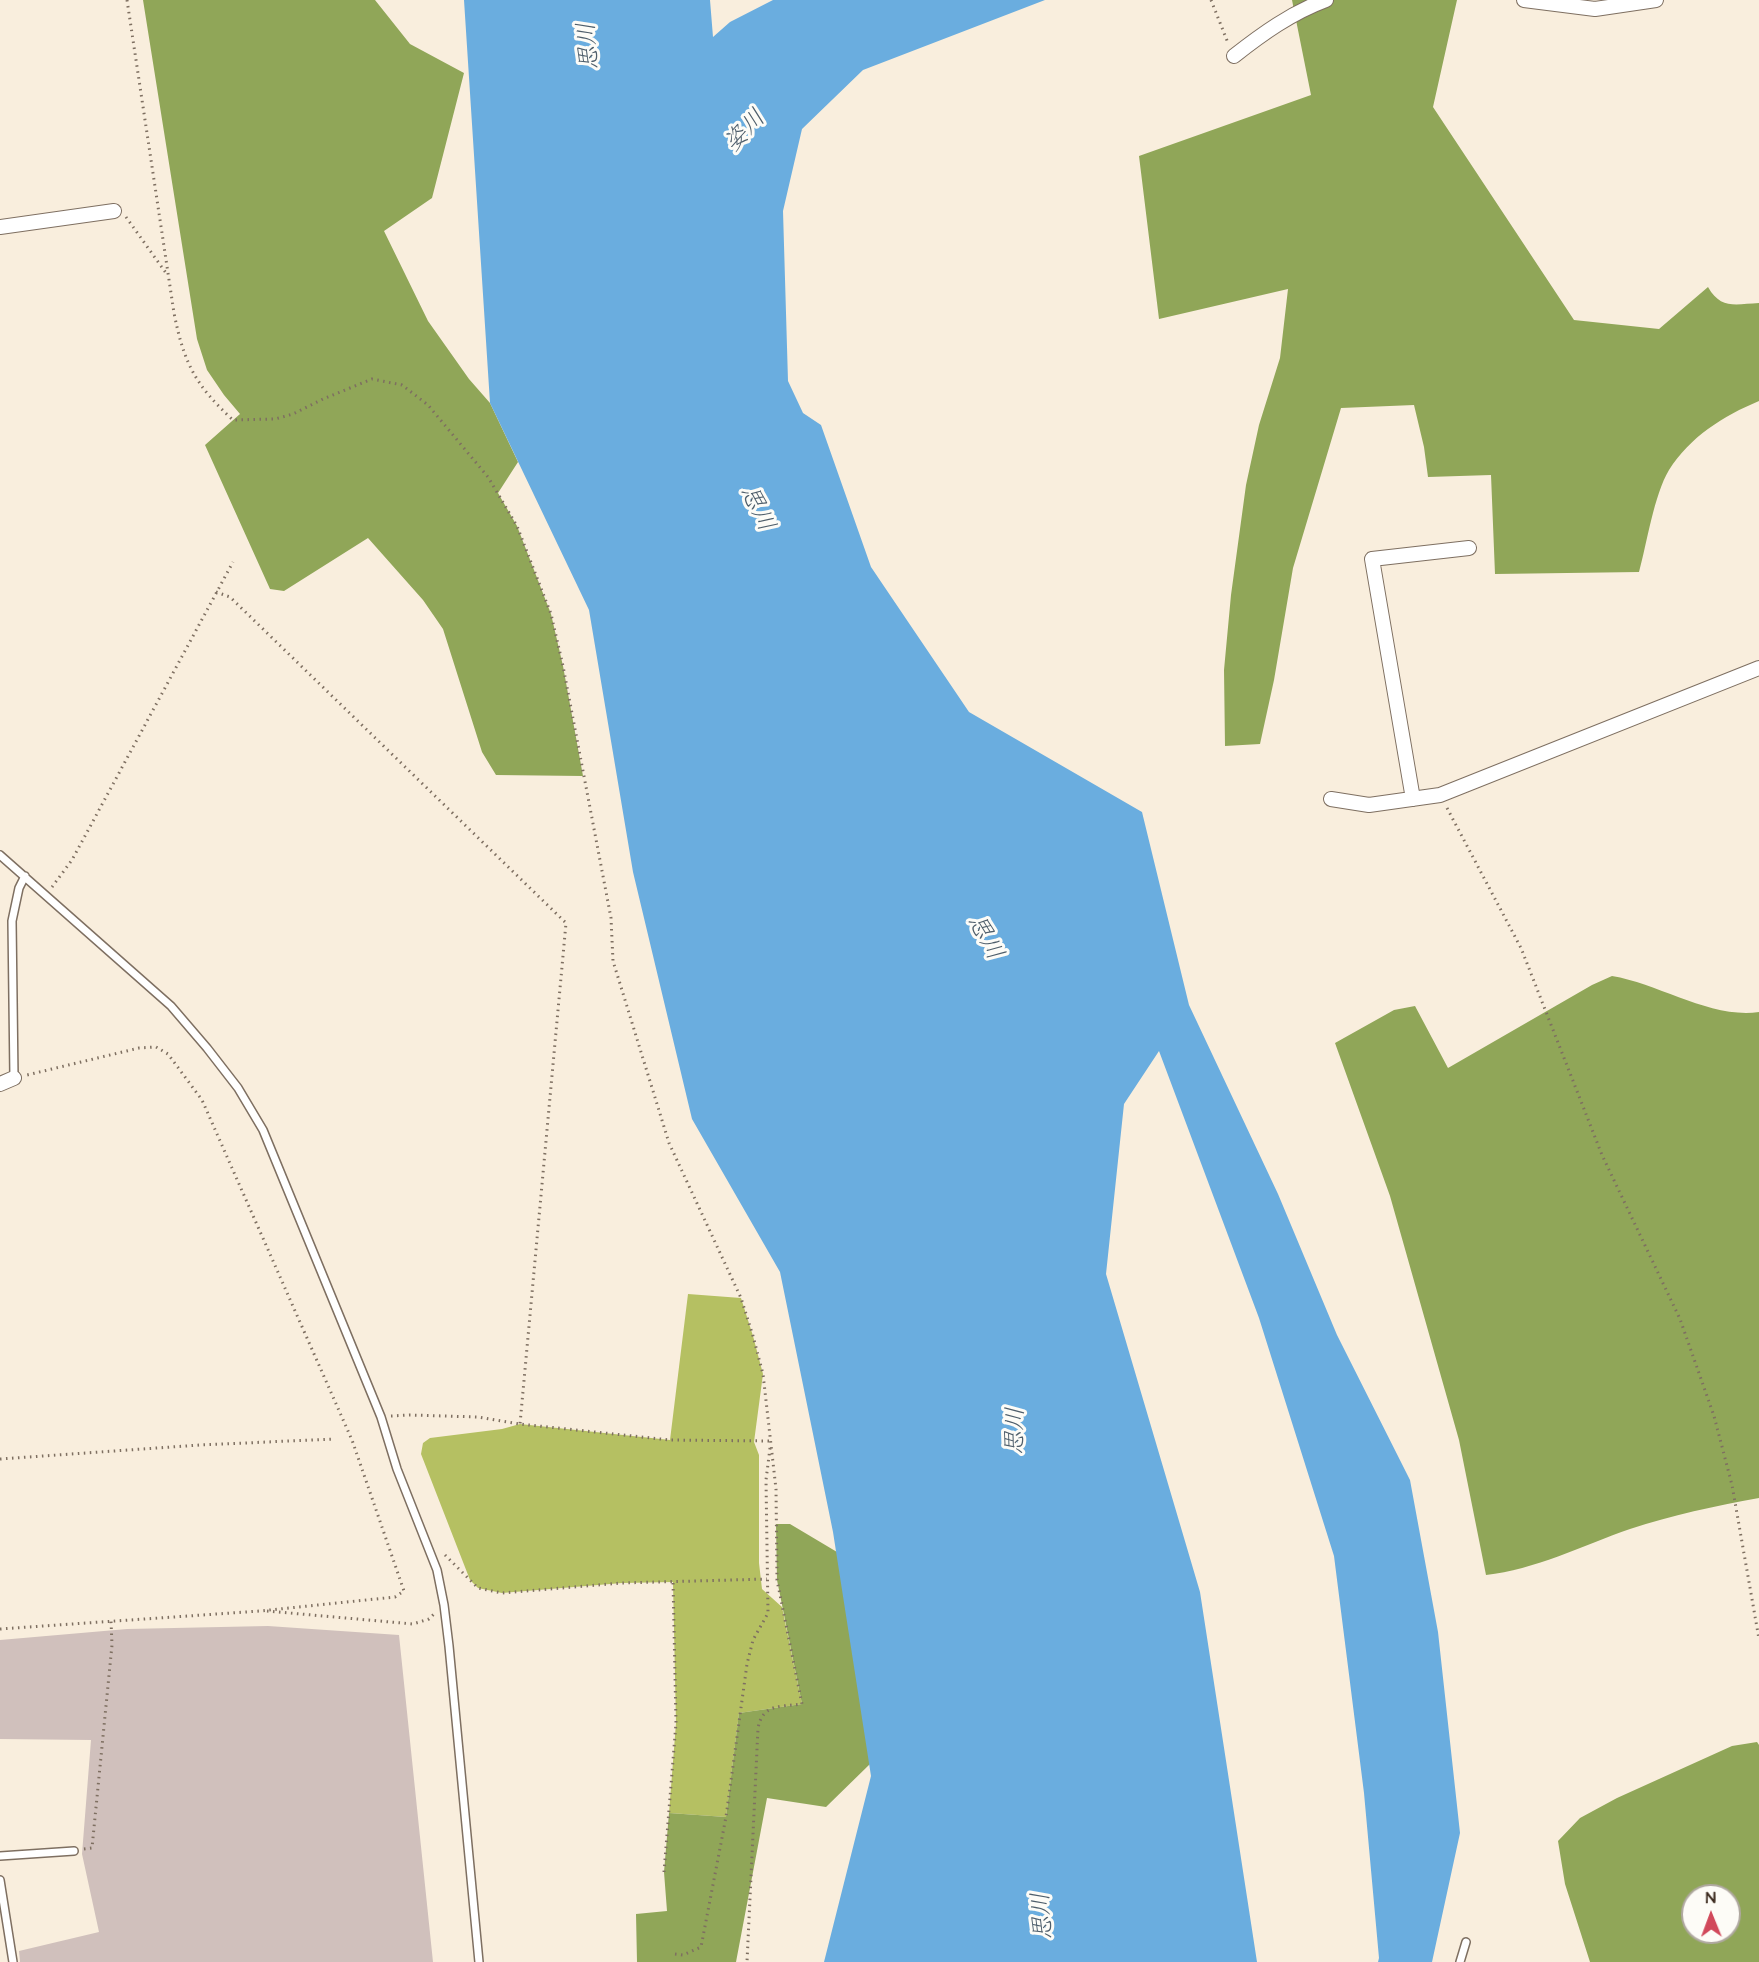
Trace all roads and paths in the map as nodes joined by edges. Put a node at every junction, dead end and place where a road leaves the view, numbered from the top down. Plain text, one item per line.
1 (127, 0) edge
2 (1212, 0) edge
3 (1326, 0) edge
4 (1524, 0) edge
5 (1656, 0) edge
6 (1599, 4) edge
7 (1234, 56) joint
8 (114, 211) joint
9 (0, 227) edge
10 (167, 274) junction
11 (1469, 548) dead end
12 (233, 562) dead end
13 (216, 592) junction
14 (1759, 668) edge
15 (1440, 795) junction
16 (1331, 799) dead end
17 (1413, 799) junction
18 (0, 855) edge
19 (25, 876) junction
20 (45, 895) junction
21 (14, 1078) junction
22 (0, 1084) edge
23 (381, 1417) junction
24 (520, 1424) junction
25 (334, 1439) dead end
26 (770, 1442) junction
27 (0, 1459) edge
28 (443, 1552) dead end
29 (767, 1579) junction
30 (673, 1581) junction
31 (444, 1605) junction
32 (260, 1611) junction
33 (111, 1621) junction
34 (0, 1629) edge
35 (1759, 1639) edge
36 (74, 1851) joint
37 (0, 1856) edge
38 (664, 1872) dead end
39 (0, 1880) edge
40 (1466, 1942) dead end
41 (675, 1954) dead end
42 (13, 1962) edge
43 (479, 1962) edge
44 (747, 1962) edge
45 (1460, 1962) edge

1 - 10 path
2 - 7 path
3 - 7 street
4 - 6 street
5 - 6 street
8 - 9 street
8 - 10 path
10 - 26 path
11 - 17 street
12 - 13 path
13 - 20 path
13 - 24 path
14 - 15 street
15 - 17 street
15 - 35 path
16 - 17 street
18 - 19 lane
19 - 20 lane
19 - 21 lane
20 - 23 lane
21 - 22 street
21 - 32 path
23 - 24 path
23 - 31 lane
24 - 26 path
25 - 27 path
26 - 29 path
26 - 44 path
28 - 30 path
29 - 30 path
29 - 41 path
30 - 38 path
31 - 32 path
31 - 43 lane
32 - 33 path
33 - 34 path
33 - 36 path
36 - 37 lane
39 - 42 lane
40 - 45 lane

